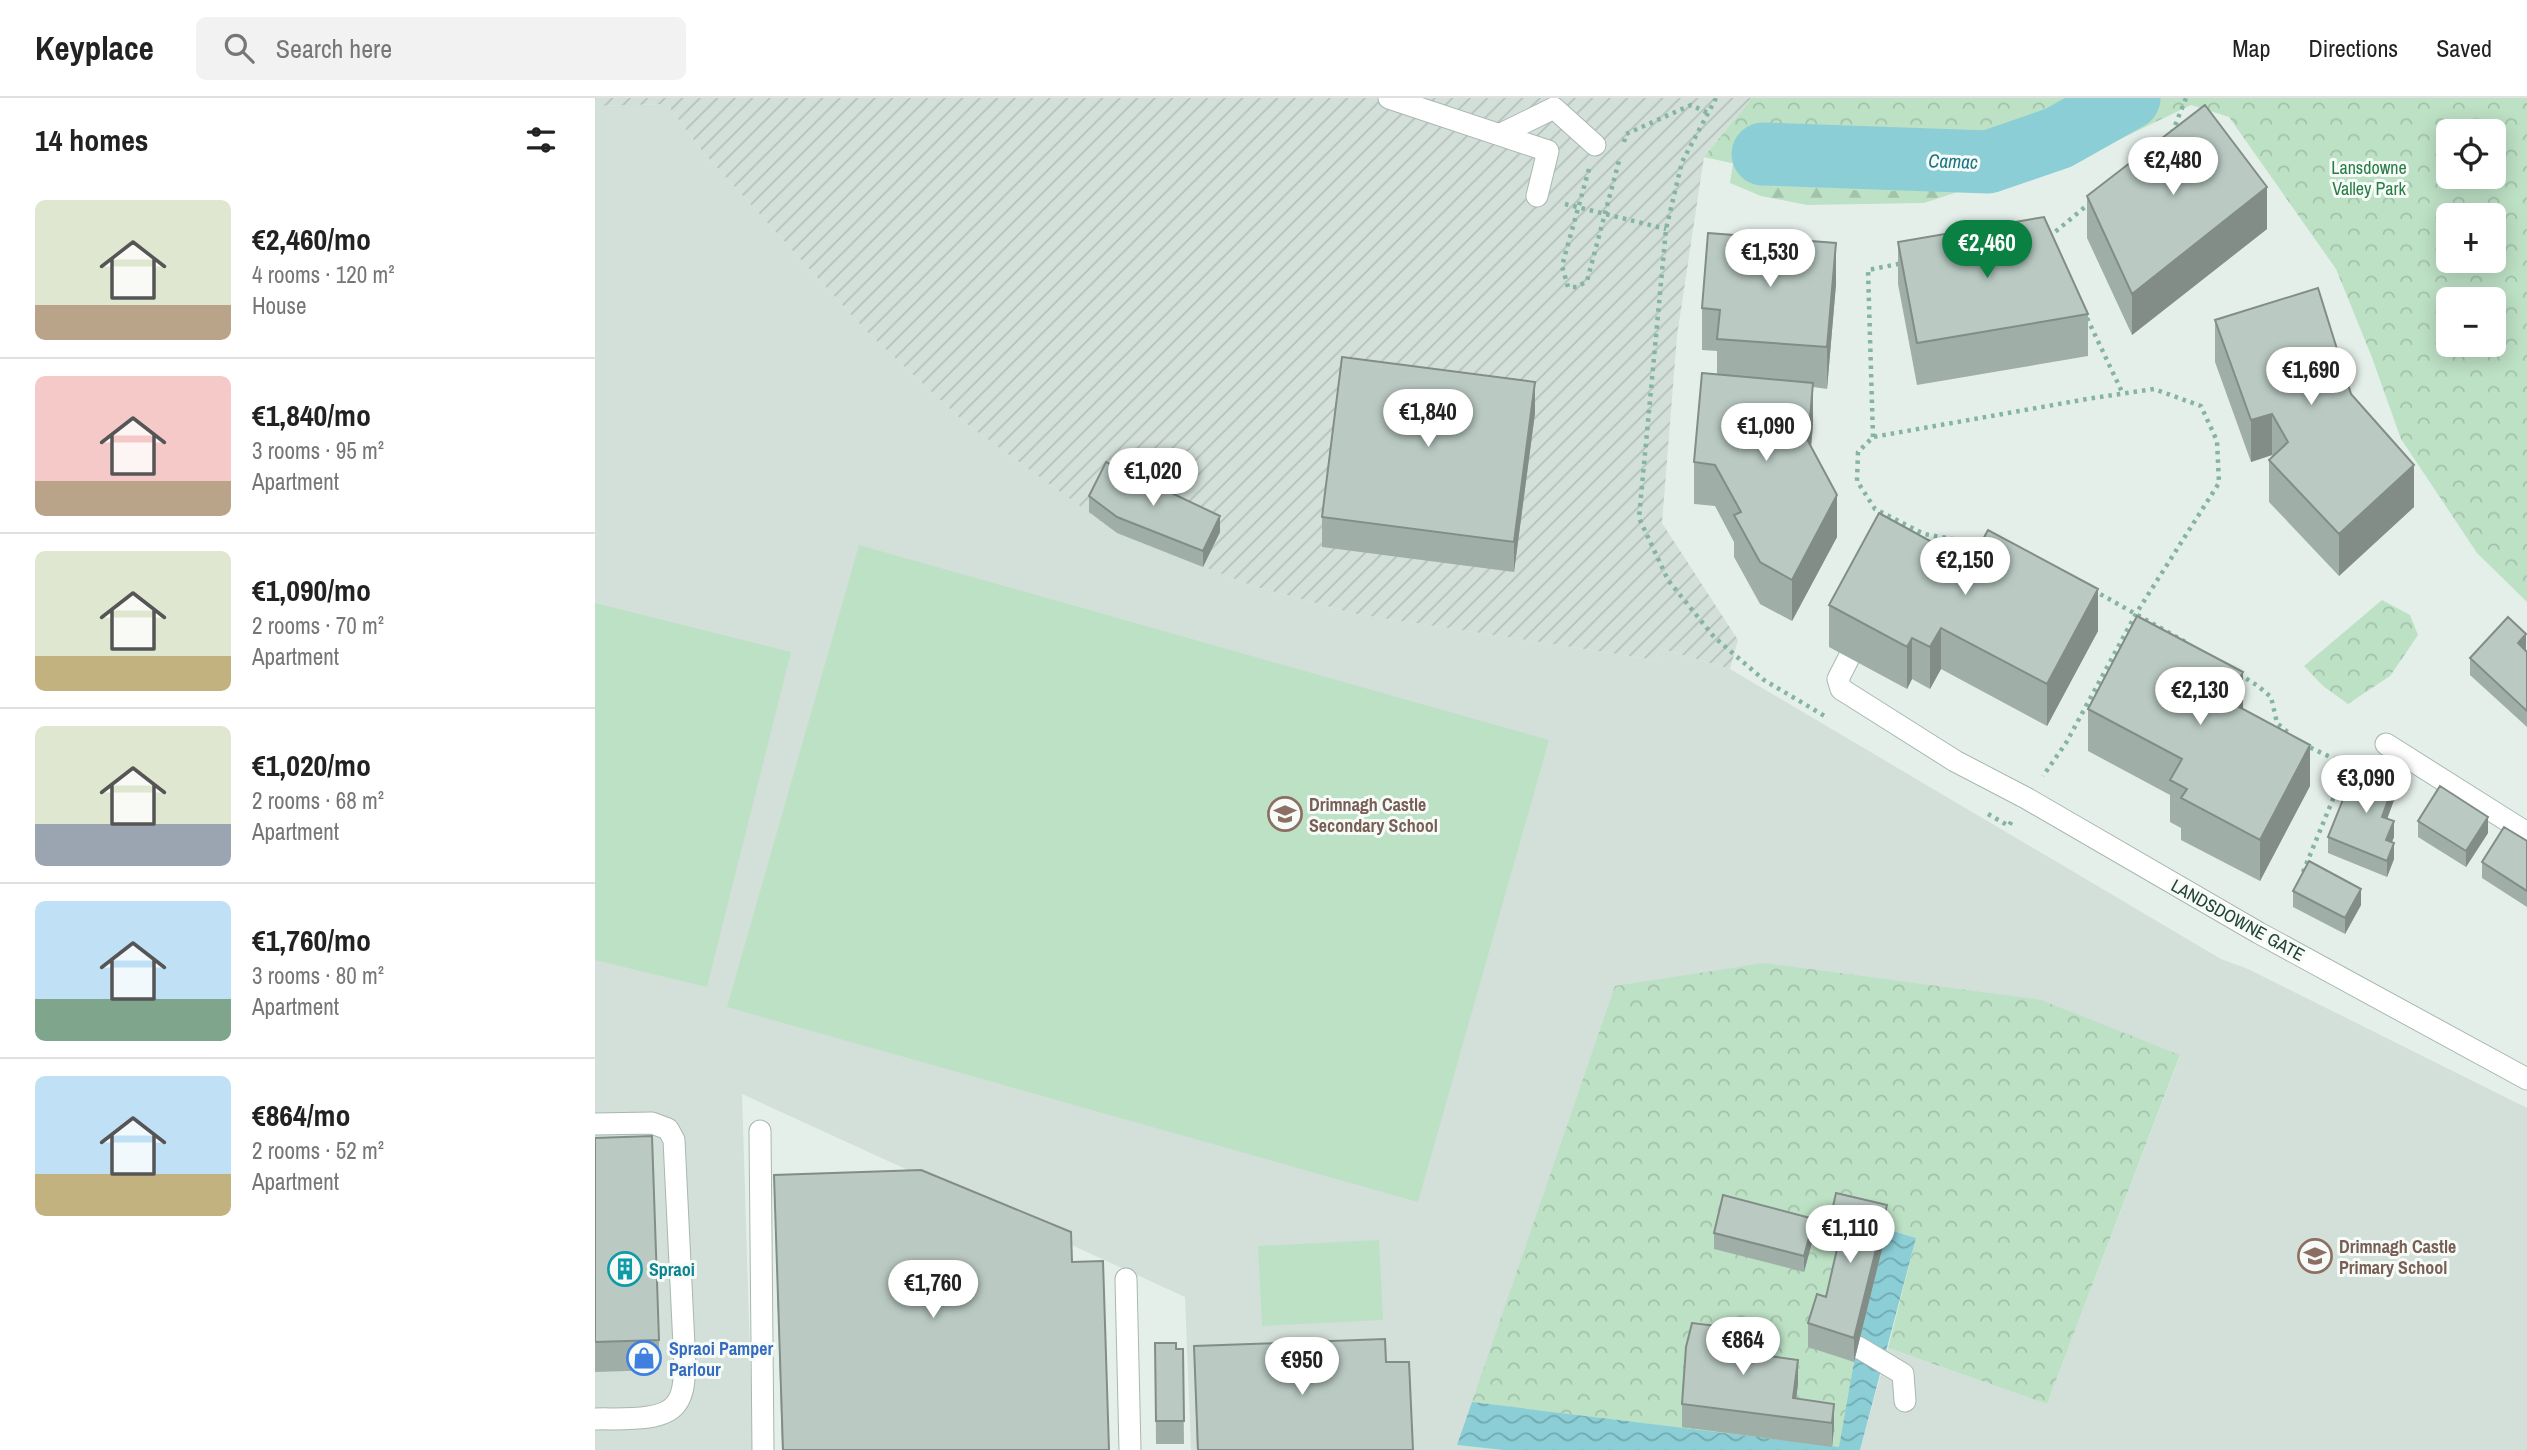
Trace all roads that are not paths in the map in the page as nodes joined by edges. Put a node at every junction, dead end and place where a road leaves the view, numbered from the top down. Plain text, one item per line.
1 (1389, 98) edge
2 (1557, 103) edge
3 (1501, 134) junction
4 (1595, 145) road end
5 (1537, 196) road end
6 (1871, 614) edge
7 (2386, 744) dead end
8 (2527, 833) edge
9 (2527, 1079) edge
10 (595, 1124) edge
11 (760, 1131) dead end
12 (1126, 1279) dead end
13 (1858, 1347) edge
14 (1905, 1401) dead end
15 (595, 1419) edge
16 (763, 1450) edge
17 (1130, 1450) edge

1 - 3 street
2 - 3 street
2 - 4 street
3 - 5 street
6 - 9 street, LANDSDOWNE GATE
7 - 8 street
10 - 15 street
11 - 16 street
12 - 17 street
13 - 14 street

